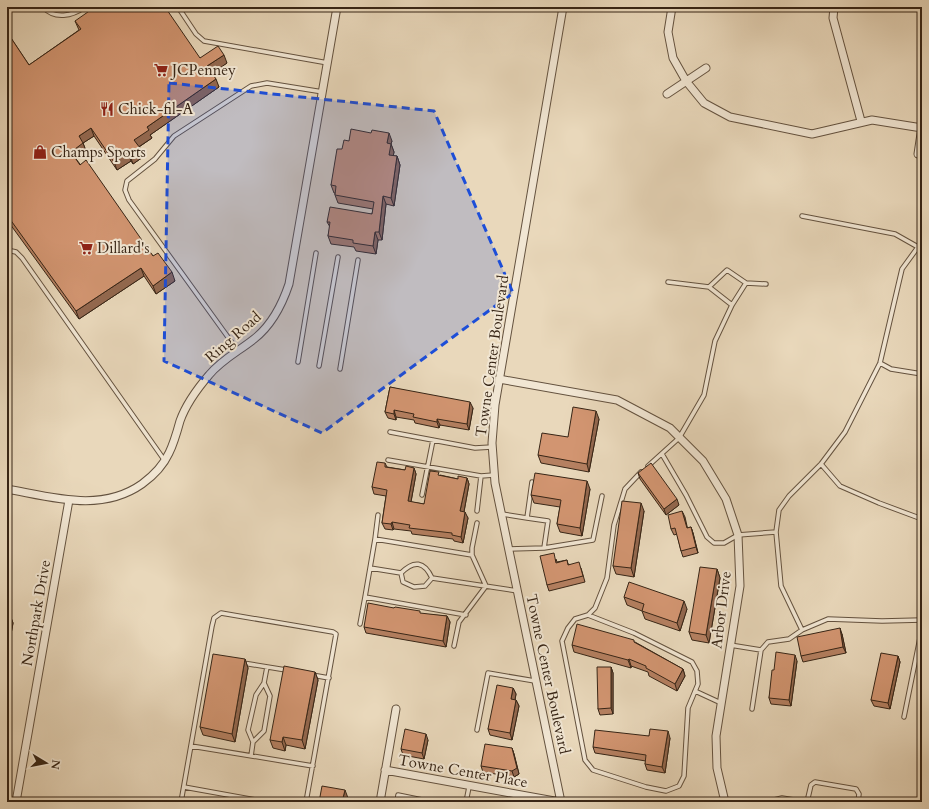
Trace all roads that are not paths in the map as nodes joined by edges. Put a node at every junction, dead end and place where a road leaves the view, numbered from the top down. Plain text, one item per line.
1 (43, 7) edge
2 (85, 7) edge
3 (178, 7) edge
4 (337, 7) edge
5 (563, 7) edge
6 (672, 7) edge
7 (834, 7) edge
8 (328, 63) junction
9 (706, 68) dead end
10 (686, 81) junction
11 (323, 92) junction
12 (667, 94) dead end
13 (861, 121) junction
14 (922, 128) edge
15 (918, 154) dead end
16 (802, 216) dead end
17 (920, 246) edge
18 (7, 250) edge
19 (316, 253) dead end
20 (338, 257) dead end
21 (358, 260) dead end
22 (668, 282) dead end
23 (746, 283) junction
24 (766, 284) dead end
25 (708, 287) junction
26 (732, 305) junction
27 (238, 351) junction
28 (298, 362) dead end
29 (880, 363) junction
30 (319, 366) dead end
31 (340, 369) dead end
32 (922, 374) edge
33 (499, 380) junction
34 (390, 432) dead end
35 (679, 438) junction
36 (433, 440) junction
37 (492, 447) junction
38 (662, 454) junction
39 (388, 460) dead end
40 (165, 461) junction
41 (821, 464) junction
42 (428, 467) junction
43 (494, 475) junction
44 (481, 476) junction
45 (532, 482) edge
46 (7, 489) edge
47 (422, 495) dead end
48 (602, 496) dead end
49 (69, 500) junction
50 (477, 511) dead end
51 (378, 514) dead end
52 (502, 514) junction
53 (527, 518) junction
54 (922, 518) edge
55 (476, 523) dead end
56 (776, 532) junction
57 (738, 535) junction
58 (375, 540) junction
59 (544, 548) junction
60 (509, 549) junction
61 (472, 555) junction
62 (370, 568) junction
63 (401, 573) junction
64 (432, 578) junction
65 (486, 586) junction
66 (518, 591) junction
67 (365, 597) junction
68 (466, 615) junction
69 (588, 615) junction
70 (922, 620) edge
71 (360, 624) dead end
72 (922, 628) edge
73 (802, 630) junction
74 (730, 645) junction
75 (454, 646) dead end
76 (761, 650) junction
77 (206, 657) junction
78 (214, 658) edge
79 (236, 662) edge
80 (267, 667) junction
81 (290, 671) edge
82 (305, 674) edge
83 (328, 678) junction
84 (536, 681) junction
85 (264, 683) junction
86 (695, 691) junction
87 (721, 703) junction
88 (396, 709) dead end
89 (752, 709) dead end
90 (904, 717) dead end
91 (478, 730) dead end
92 (253, 742) junction
93 (191, 746) junction
94 (251, 756) junction
95 (313, 766) junction
96 (385, 770) junction
97 (469, 786) junction
98 (184, 787) junction
99 (243, 800) edge
100 (534, 800) edge
101 (723, 801) edge
102 (16, 802) edge
103 (181, 802) edge
104 (267, 802) edge
105 (306, 802) edge
106 (380, 802) edge
107 (397, 802) edge
108 (432, 802) edge
109 (466, 802) edge
110 (560, 802) edge
111 (766, 802) edge
112 (807, 802) edge
113 (858, 802) edge

1 - 2 lane
3 - 8 lane
4 - 8 street, Ring Road
5 - 33 street, Towne Center Boulevard
6 - 10 street
7 - 13 street
8 - 11 street, Ring Road
9 - 10 street
10 - 12 street
10 - 13 street
11 - 27 street, Ring Road
11 - 27 lane
13 - 14 street
14 - 15 street
16 - 17 lane
17 - 29 lane
18 - 40 lane
19 - 28 lane
20 - 30 lane
21 - 31 lane
22 - 25 lane
23 - 24 lane
23 - 25 lane
23 - 26 lane
25 - 26 lane
26 - 35 lane
27 - 40 street, Ring Road
29 - 32 lane
29 - 41 lane
33 - 35 street, Arbor Drive
33 - 37 street, Towne Center Boulevard
34 - 36 lane
35 - 38 lane
35 - 57 street, Arbor Drive
36 - 37 lane
36 - 42 lane
37 - 43 street, Towne Center Boulevard
38 - 57 lane
38 - 69 lane
39 - 42 lane
40 - 49 street, Ring Road
41 - 54 lane
41 - 56 lane
42 - 44 lane
42 - 47 lane
43 - 44 lane
43 - 52 street, Towne Center Boulevard
44 - 50 lane
45 - 53 lane
46 - 49 street, Ring Road
48 - 59 lane
49 - 102 street, Northpark Drive
51 - 58 lane
52 - 53 lane
52 - 60 street, Towne Center Boulevard
53 - 59 lane
55 - 61 lane
56 - 57 lane
56 - 73 lane
57 - 74 street, Arbor Drive
58 - 61 lane
58 - 62 lane
59 - 60 lane
60 - 66 street, Towne Center Boulevard
61 - 65 lane
62 - 63 lane
62 - 67 lane
63 - 64 lane
63 - 64 lane
64 - 65 lane
65 - 66 lane
65 - 68 lane
66 - 84 street, Towne Center Boulevard
67 - 68 lane
67 - 71 lane
68 - 75 lane
69 - 86 lane
69 - 86 lane
70 - 73 lane
72 - 90 lane
73 - 76 lane
74 - 76 lane
74 - 87 street, Arbor Drive
76 - 89 lane
77 - 78 lane
77 - 83 lane
77 - 93 lane
79 - 80 lane
80 - 81 lane
80 - 85 lane
82 - 83 lane
83 - 95 lane
84 - 91 lane
84 - 110 street, Towne Center Boulevard
85 - 92 lane
85 - 92 lane
86 - 87 lane
87 - 101 street, Arbor Drive
88 - 96 street
92 - 94 lane
93 - 94 lane
93 - 98 lane
94 - 95 lane
95 - 105 lane
96 - 97 street, Towne Center Place
96 - 106 street
97 - 100 street, Towne Center Place
97 - 109 lane
98 - 99 lane
98 - 103 lane
99 - 104 lane
100 - 110 street, Towne Center Place
107 - 108 lane
111 - 112 lane
112 - 113 lane

